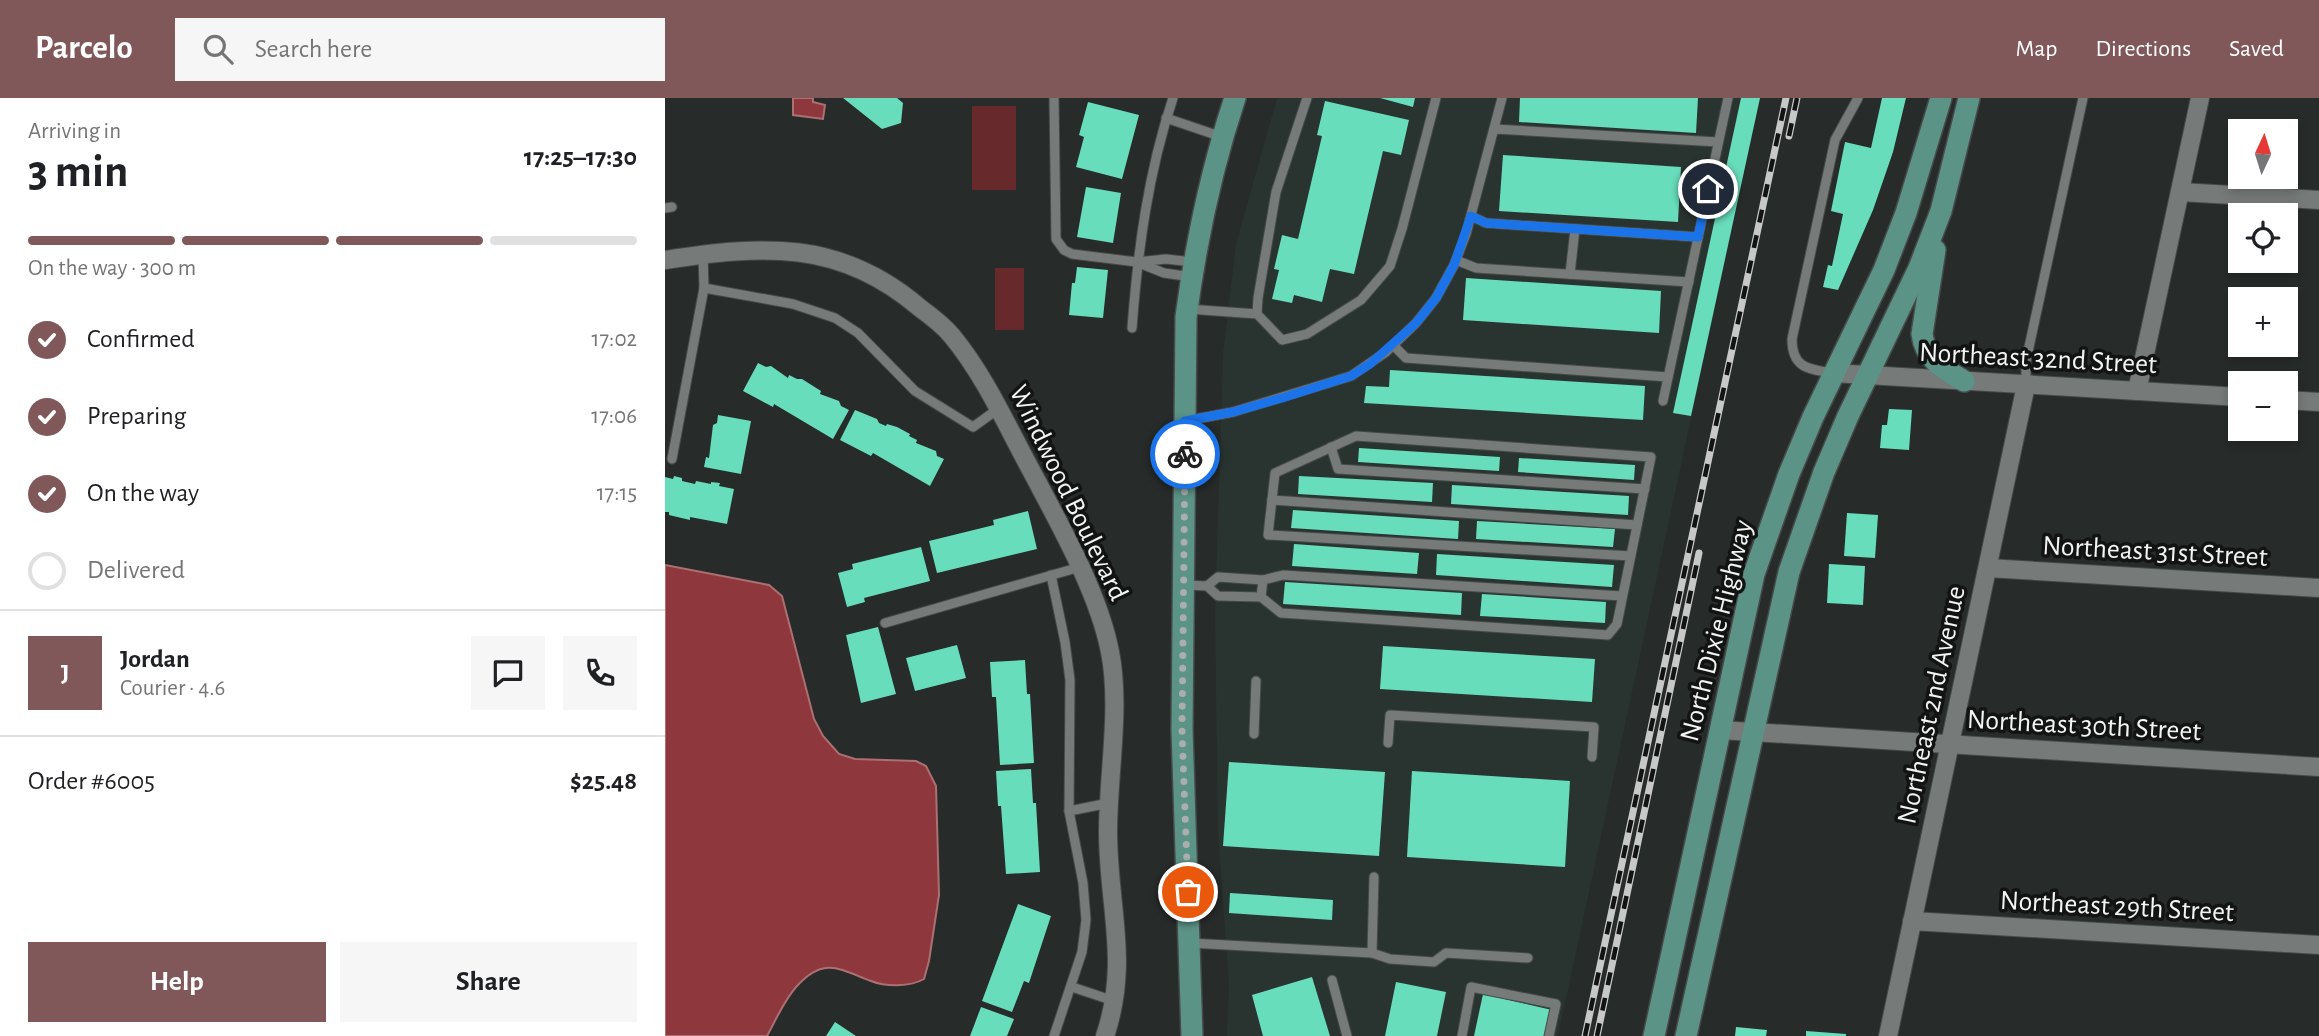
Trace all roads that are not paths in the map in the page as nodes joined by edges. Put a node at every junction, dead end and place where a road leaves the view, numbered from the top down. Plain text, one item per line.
1 (1054, 98) edge
2 (1173, 98) edge
3 (1235, 98) edge
4 (1307, 98) edge
5 (1436, 98) edge
6 (1502, 98) edge
7 (1728, 98) edge
8 (1858, 98) edge
9 (1941, 98) edge
10 (1969, 98) edge
11 (2083, 98) edge
12 (2200, 98) edge
13 (1166, 118) junction
14 (1494, 129) junction
15 (1222, 137) junction
16 (1718, 142) junction
17 (2180, 191) junction
18 (2319, 200) edge
19 (1941, 211) junction
20 (1471, 216) junction
21 (1575, 229) junction
22 (1698, 237) junction
23 (703, 254) junction
24 (665, 260) edge
25 (1456, 260) junction
26 (1137, 262) junction
27 (1192, 270) junction
28 (1570, 274) junction
29 (1689, 282) junction
30 (704, 288) junction
31 (1188, 309) junction
32 (1257, 314) junction
33 (1132, 328) dead end
34 (1394, 345) junction
35 (1833, 373) junction
36 (1866, 375) junction
37 (1668, 377) junction
38 (1964, 381) junction
39 (2026, 385) junction
40 (2137, 391) junction
41 (2228, 396) edge
42 (1663, 401) dead end
43 (2298, 401) edge
44 (2319, 402) edge
45 (998, 409) junction
46 (1185, 421) junction
47 (1331, 447) junction
48 (671, 459) dead end
49 (1645, 489) junction
50 (1272, 500) junction
51 (1637, 525) junction
52 (1631, 556) junction
53 (1080, 567) junction
54 (1988, 568) junction
55 (1051, 575) junction
56 (1263, 580) junction
57 (1184, 585) junction
58 (1207, 586) junction
59 (2319, 588) edge
60 (1622, 596) junction
61 (1261, 597) junction
62 (885, 623) dead end
63 (1256, 681) dead end
64 (1720, 730) junction
65 (1754, 732) junction
66 (1254, 734) dead end
67 (1388, 743) dead end
68 (1950, 745) junction
69 (1592, 757) dead end
70 (2319, 767) edge
71 (1109, 803) junction
72 (1069, 811) junction
73 (1374, 877) dead end
74 (1912, 921) junction
75 (1190, 943) junction
76 (2319, 945) edge
77 (1372, 953) junction
78 (1528, 958) dead end
79 (1332, 980) dead end
80 (1072, 987) junction
81 (1114, 1001) junction
82 (1054, 1036) edge
83 (1105, 1036) edge
84 (1192, 1036) edge
85 (1347, 1036) edge
86 (1462, 1036) edge
87 (1549, 1036) edge
88 (1654, 1036) edge
89 (1686, 1036) edge
90 (1888, 1036) edge

1 - 26 lane
2 - 13 lane
3 - 15 main road
4 - 32 lane
5 - 32 lane
6 - 14 lane
7 - 16 lane
8 - 35 lane
9 - 35 main road, North Dixie Highway
10 - 19 main road, North Dixie Highway
11 - 39 lane
12 - 17 street
13 - 15 lane
13 - 26 lane
14 - 16 lane
14 - 20 lane
15 - 27 main road
16 - 22 lane
17 - 18 street
17 - 40 street
19 - 36 main road, North Dixie Highway
19 - 38 main road
20 - 21 lane
20 - 25 lane
21 - 22 lane
21 - 28 lane
22 - 29 lane
23 - 24 street, Windwood Boulevard
23 - 30 lane
23 - 45 street, Windwood Boulevard
25 - 28 lane
25 - 34 lane
26 - 27 lane
26 - 27 lane
26 - 33 lane
27 - 31 main road
28 - 29 lane
29 - 37 lane
30 - 45 lane
30 - 48 lane
31 - 32 lane
31 - 46 main road
34 - 37 lane
34 - 46 lane
35 - 36 street, Northeast 32nd Street
35 - 64 main road, North Dixie Highway
36 - 38 street, Northeast 32nd Street
36 - 65 main road, North Dixie Highway
37 - 42 lane
38 - 39 street, Northeast 32nd Street
39 - 40 street, Northeast 32nd Street
39 - 54 street, Northeast 2nd Avenue
40 - 41 street, Northeast 32nd Street
43 - 44 street
45 - 53 street, Windwood Boulevard
46 - 57 main road
47 - 49 lane
47 - 49 lane
47 - 50 lane
49 - 51 lane
50 - 51 lane
50 - 52 lane
51 - 52 lane
52 - 60 lane
53 - 55 lane
53 - 71 street, Windwood Boulevard
54 - 59 street, Northeast 31st Street
54 - 68 street, Northeast 2nd Avenue
55 - 62 lane
55 - 72 lane
56 - 58 lane
56 - 60 lane
56 - 61 lane
57 - 58 lane
57 - 75 main road
58 - 61 lane
60 - 61 lane
63 - 66 lane
64 - 65 street, Northeast 30th Street
64 - 88 main road, North Dixie Highway
65 - 68 street, Northeast 30th Street
65 - 89 main road, North Dixie Highway
67 - 69 lane
68 - 70 street, Northeast 30th Street
68 - 74 street, Northeast 2nd Avenue
71 - 72 lane
71 - 81 street, Windwood Boulevard
72 - 80 lane
73 - 77 lane
74 - 76 street, Northeast 29th Street
74 - 90 street, Northeast 2nd Avenue
75 - 77 lane
75 - 84 main road
77 - 78 lane
79 - 85 lane
80 - 81 lane
80 - 82 lane
81 - 83 street, Windwood Boulevard
86 - 87 lane

